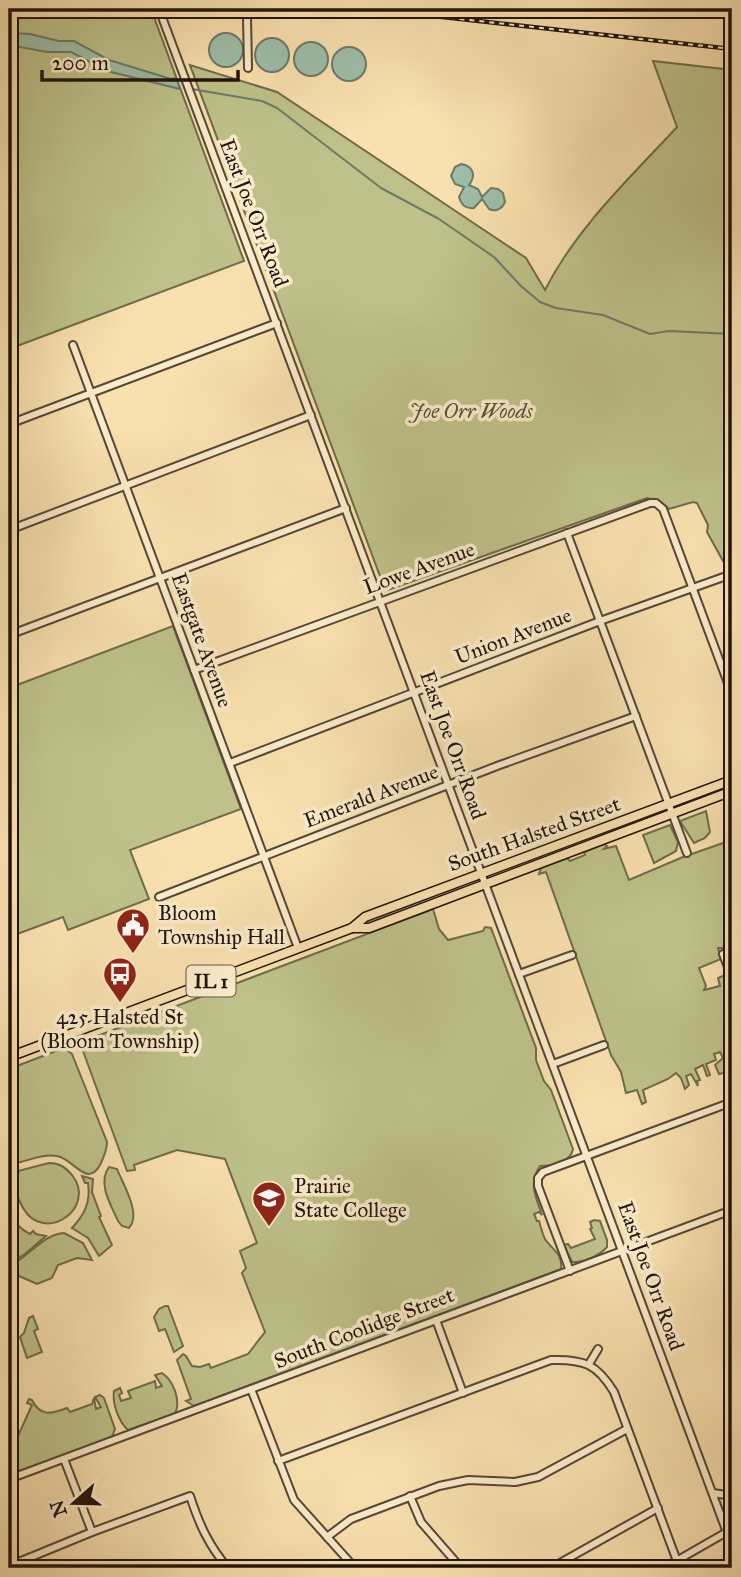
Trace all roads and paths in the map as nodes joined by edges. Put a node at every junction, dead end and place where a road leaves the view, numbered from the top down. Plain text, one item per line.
1 (159, 9) edge
2 (247, 17) dead end
3 (248, 68) dead end
4 (277, 323) junction
5 (73, 345) dead end
6 (91, 393) junction
7 (311, 415) junction
8 (9, 424) edge
9 (126, 487) junction
10 (346, 508) junction
11 (9, 530) edge
12 (567, 533) junction
13 (732, 574) edge
14 (160, 578) junction
15 (693, 588) junction
16 (380, 601) junction
17 (600, 621) junction
18 (9, 635) edge
19 (194, 670) junction
20 (415, 692) junction
21 (732, 694) edge
22 (636, 716) junction
23 (229, 763) junction
24 (732, 780) edge
25 (449, 785) junction
26 (732, 791) edge
27 (668, 804) junction
28 (671, 814) junction
29 (687, 853) dead end
30 (264, 856) junction
31 (481, 872) junction
32 (486, 884) junction
33 (159, 897) dead end
34 (352, 928) junction
35 (298, 948) junction
36 (723, 954) dead end
37 (572, 955) dead end
38 (519, 974) junction
39 (732, 978) edge
40 (604, 1045) dead end
41 (9, 1057) edge
42 (553, 1064) junction
43 (732, 1102) edge
44 (587, 1156) junction
45 (732, 1210) edge
46 (622, 1251) junction
47 (570, 1270) junction
48 (436, 1320) junction
49 (598, 1349) dead end
50 (589, 1364) junction
51 (251, 1389) junction
52 (463, 1393) junction
53 (627, 1429) junction
54 (64, 1459) junction
55 (278, 1461) junction
56 (9, 1479) edge
57 (713, 1493) junction
58 (410, 1496) junction
59 (732, 1496) edge
60 (658, 1508) junction
61 (732, 1517) edge
62 (730, 1531) edge
63 (92, 1532) junction
64 (327, 1537) junction
65 (732, 1546) edge
66 (677, 1561) junction
67 (9, 1566) edge
68 (224, 1567) edge
69 (355, 1568) edge
70 (461, 1568) edge
71 (551, 1568) edge
72 (664, 1568) edge

1 - 4 street, East Joe Orr Road
2 - 3 street
4 - 6 street
4 - 7 street, East Joe Orr Road
5 - 6 street, Eastgate Avenue
6 - 8 street
6 - 9 street, Eastgate Avenue
7 - 9 street
7 - 10 street, East Joe Orr Road
9 - 11 street
9 - 14 street, Eastgate Avenue
10 - 14 street
10 - 16 street, East Joe Orr Road
12 - 15 street, Lowe Avenue
12 - 16 street, Lowe Avenue
12 - 17 street
13 - 15 street, Union Avenue
14 - 18 street
14 - 19 street, Eastgate Avenue
15 - 17 street, Union Avenue
15 - 21 street
16 - 19 street, Lowe Avenue
16 - 20 street, East Joe Orr Road
17 - 20 street, Union Avenue
17 - 22 street
19 - 23 street, Eastgate Avenue
20 - 23 street, Union Avenue
20 - 25 street, East Joe Orr Road
22 - 25 street, Emerald Avenue
22 - 27 street
23 - 30 street, Eastgate Avenue
24 - 27 main road, South Halsted Street / IL 1
25 - 30 street, Emerald Avenue
25 - 31 street, East Joe Orr Road
26 - 28 main road, South Halsted Street / IL 1
27 - 28 street
27 - 31 main road, South Halsted Street / IL 1
28 - 29 street
28 - 32 main road, South Halsted Street / IL 1
30 - 33 street, Emerald Avenue
30 - 35 street, Eastgate Avenue
31 - 32 street, East Joe Orr Road
31 - 34 main road, South Halsted Street / IL 1
32 - 34 main road, South Halsted Street / IL 1
32 - 38 street, East Joe Orr Road
34 - 35 main road, South Halsted Street / IL 1
35 - 41 main road, South Halsted Street / IL 1
36 - 39 street
37 - 38 street
38 - 42 street, East Joe Orr Road
40 - 42 street
42 - 44 street, East Joe Orr Road
43 - 44 street
44 - 46 street, East Joe Orr Road
44 - 47 street
45 - 46 street, South Coolidge Street
46 - 47 street, South Coolidge Street
46 - 57 street, East Joe Orr Road
47 - 48 street, South Coolidge Street
48 - 51 street, South Coolidge Street
48 - 52 street
49 - 50 street
50 - 52 street
50 - 53 street
51 - 54 street, South Coolidge Street
51 - 55 street
52 - 55 street
53 - 58 street
53 - 60 street
54 - 56 street, South Coolidge Street
54 - 63 street
55 - 64 street
57 - 59 street
57 - 62 street, East Joe Orr Road
58 - 64 street
58 - 70 street
60 - 66 street
60 - 71 street
61 - 62 street
62 - 65 street, East Joe Orr Road
62 - 66 street
63 - 67 street
63 - 68 street
64 - 69 street
66 - 72 street

